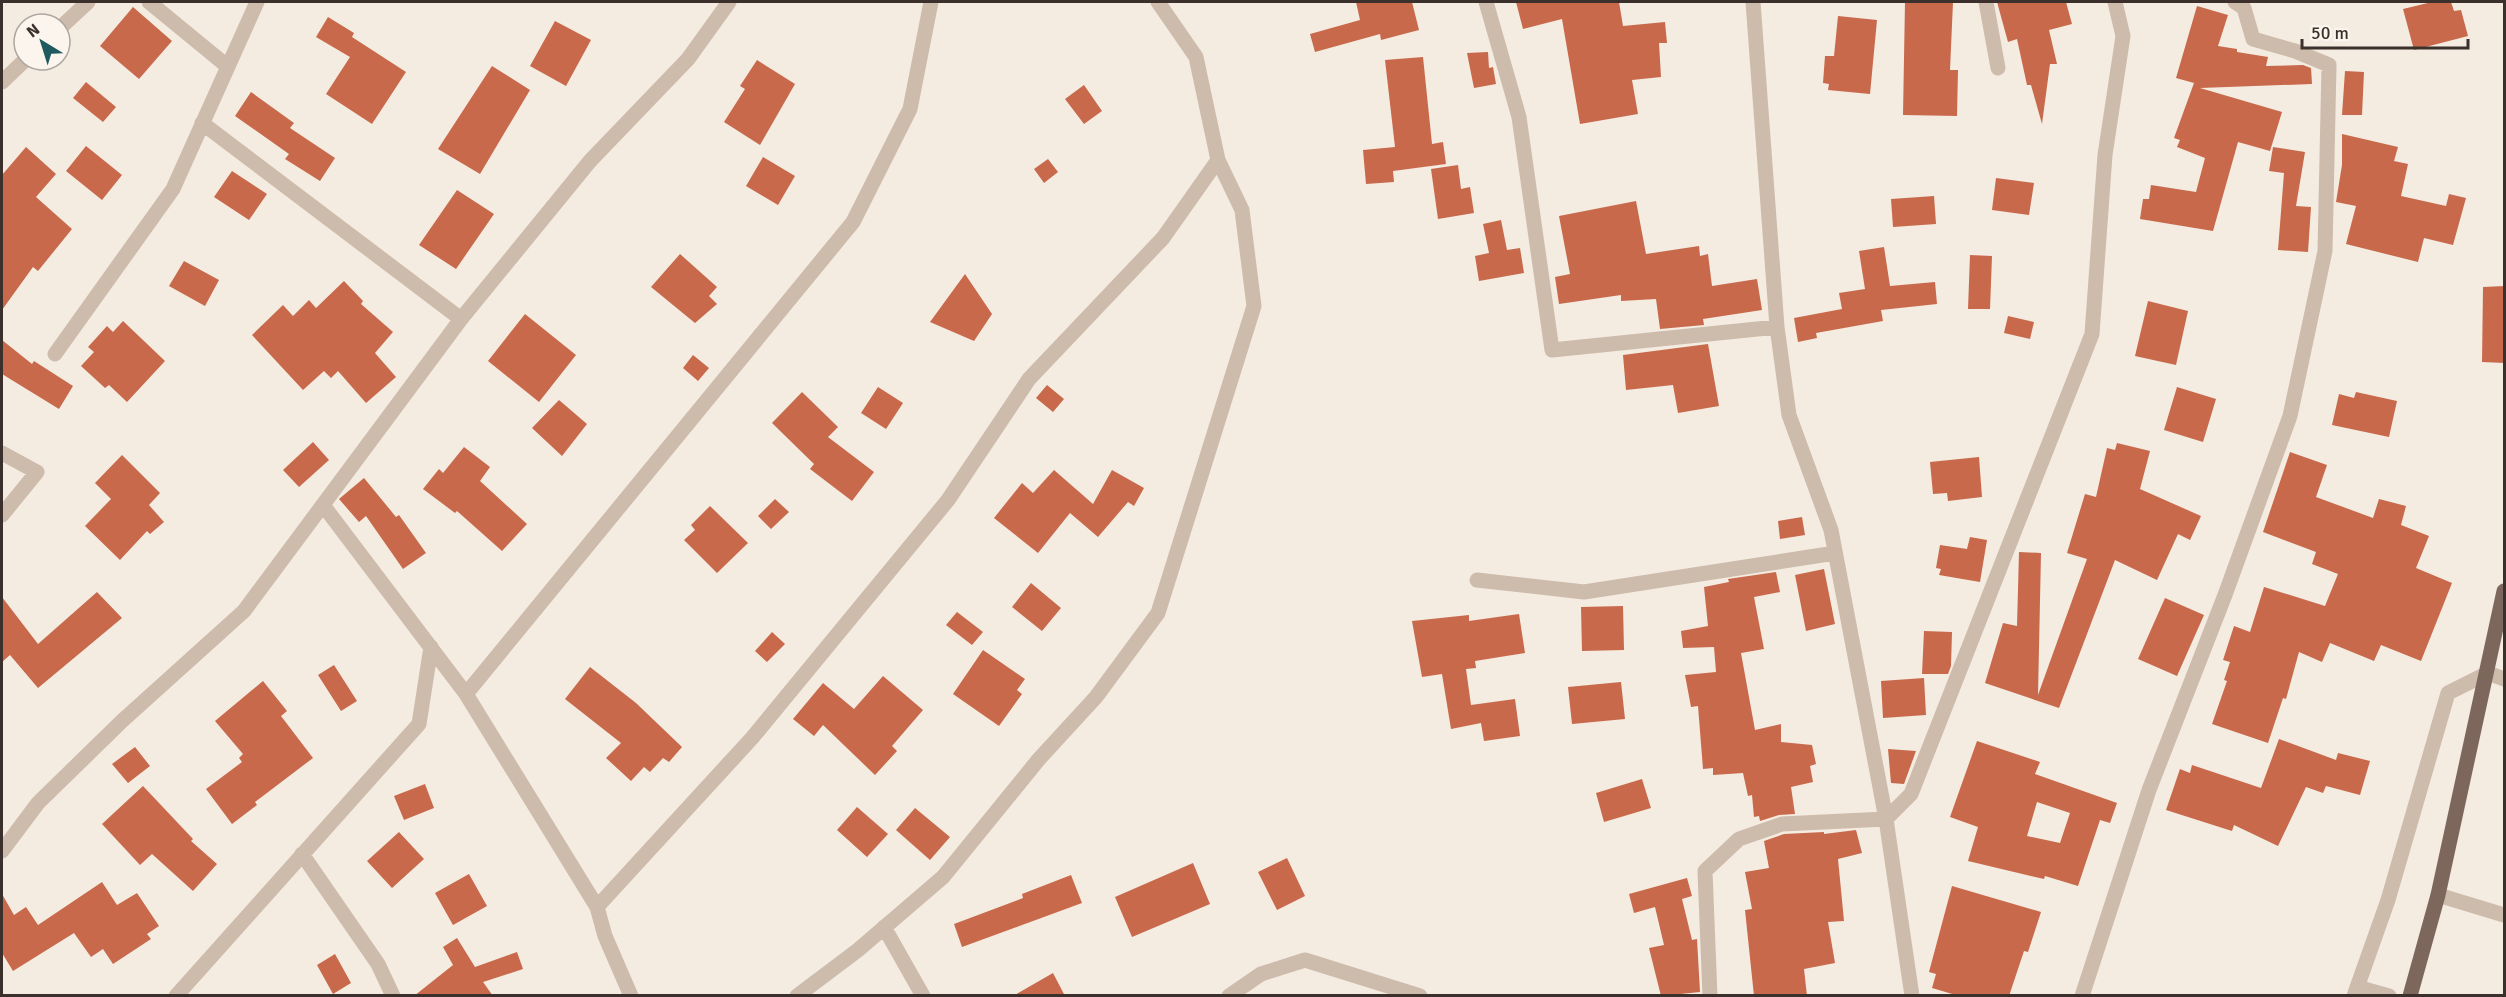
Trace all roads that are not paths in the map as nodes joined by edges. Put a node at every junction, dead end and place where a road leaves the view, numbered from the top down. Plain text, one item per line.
1 (88, 2) edge
2 (149, 2) edge
3 (257, 2) edge
4 (729, 2) edge
5 (931, 2) edge
6 (1158, 2) edge
7 (1486, 2) edge
8 (1753, 2) edge
9 (1986, 2) edge
10 (2115, 2) edge
11 (2235, 2) edge
12 (72, 16) edge
13 (227, 66) junction
14 (1998, 68) dead end
15 (202, 123) junction
16 (1218, 160) junction
17 (461, 319) junction
18 (1777, 327) junction
19 (55, 354) dead end
20 (2, 453) edge
21 (323, 505) junction
22 (2, 515) edge
23 (1835, 553) junction
24 (1477, 580) dead end
25 (2505, 591) edge
26 (431, 647) junction
27 (2488, 673) junction
28 (2505, 679) edge
29 (466, 694) junction
30 (1886, 819) junction
31 (2, 851) edge
32 (302, 854) junction
33 (2438, 895) junction
34 (597, 907) junction
35 (2505, 915) edge
36 (884, 927) junction
37 (2355, 991) edge
38 (176, 996) edge
39 (393, 996) edge
40 (631, 996) edge
41 (797, 996) edge
42 (923, 996) edge
43 (1229, 996) edge
44 (1420, 996) edge
45 (1710, 996) edge
46 (1912, 996) edge
47 (2082, 996) edge
48 (2389, 996) edge
49 (2410, 996) edge

1 - 12 street
2 - 13 street
3 - 13 street
4 - 17 street
5 - 29 street
6 - 16 street
7 - 18 street
8 - 18 street
9 - 14 street
10 - 30 street
11 - 47 street
13 - 15 street
15 - 17 street
15 - 19 street
16 - 34 street
16 - 36 street
17 - 21 street
18 - 23 street
20 - 22 street
21 - 26 street
21 - 31 street
23 - 24 street
23 - 30 street
25 - 27 main road
26 - 29 street
26 - 32 street
27 - 28 street
27 - 33 main road
27 - 37 street
29 - 34 street
30 - 45 street
30 - 46 street
32 - 38 street
32 - 39 street
33 - 35 street
33 - 49 main road
34 - 40 street
36 - 41 street
36 - 42 street
37 - 48 street
43 - 44 street

